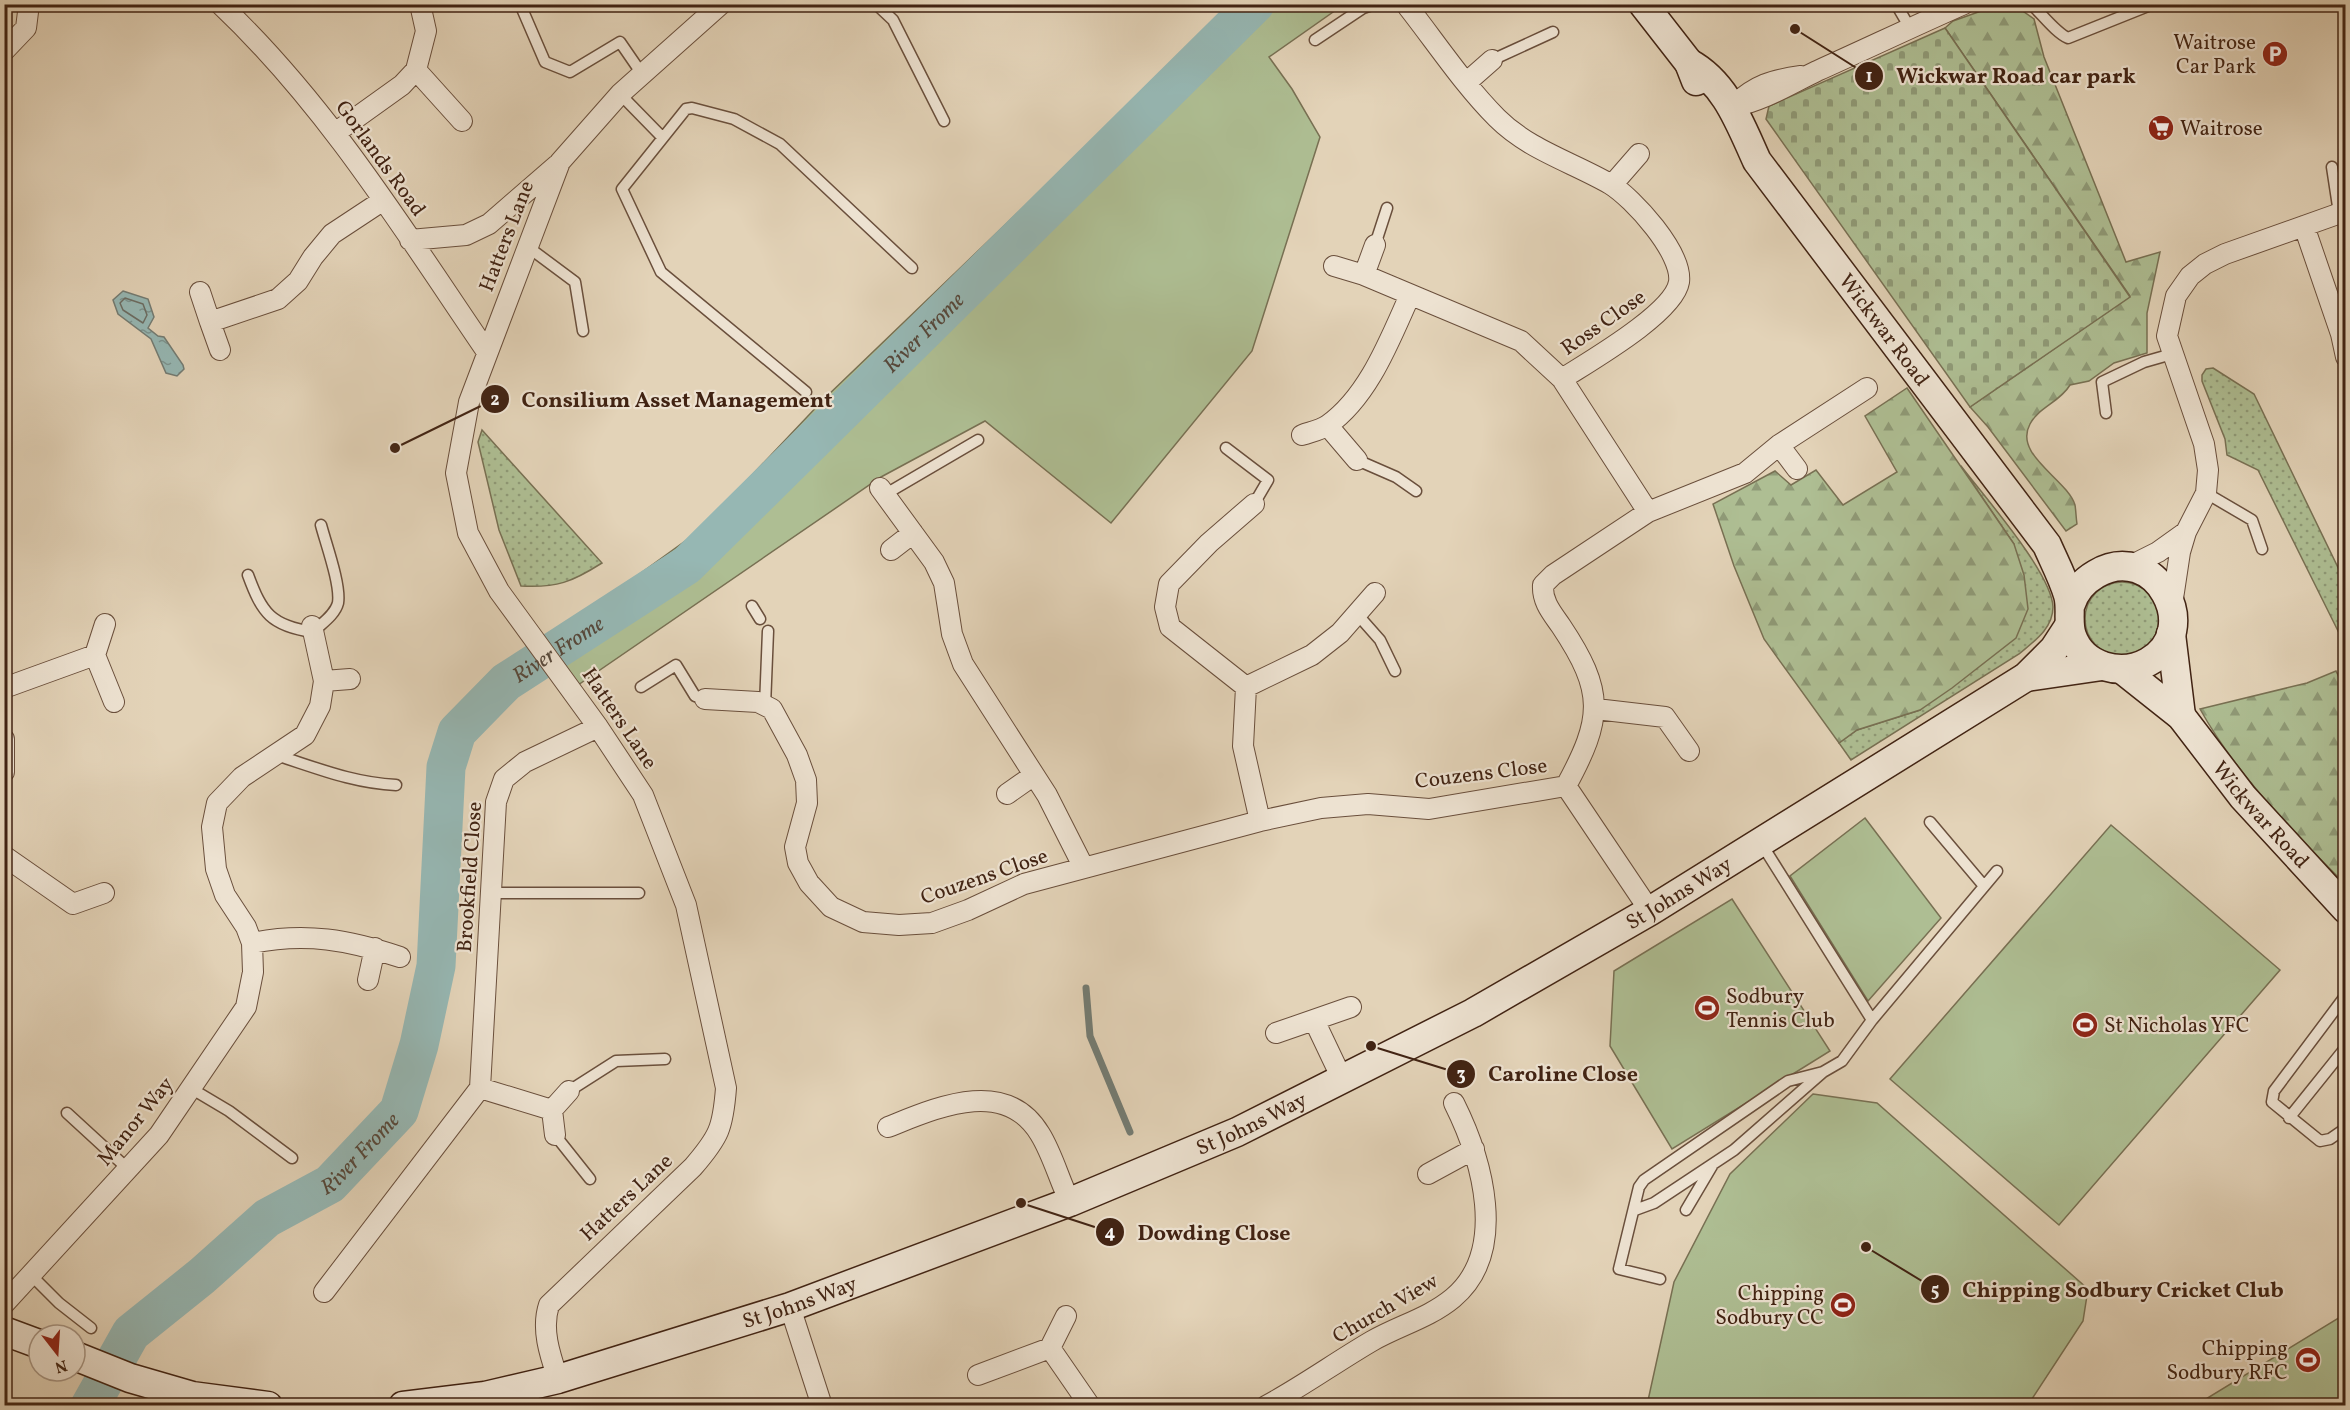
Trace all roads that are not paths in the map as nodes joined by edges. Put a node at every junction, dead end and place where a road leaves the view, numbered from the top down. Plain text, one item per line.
1 (29, 4) edge
2 (220, 4) edge
3 (420, 4) edge
4 (520, 4) edge
5 (721, 4) edge
6 (876, 4) edge
7 (1375, 4) edge
8 (1643, 4) edge
9 (1896, 4) edge
10 (1964, 4) edge
11 (2031, 4) edge
12 (2042, 4) edge
13 (2153, 4) edge
14 (1406, 6) edge
15 (2047, 18) junction
16 (1910, 28) junction
17 (1553, 32) dead end
18 (1315, 40) dead end
19 (4, 51) edge
20 (1492, 60) joint
21 (416, 70) junction
22 (642, 74) junction
23 (1467, 82) junction
24 (620, 94) junction
25 (1733, 107) junction
26 (944, 121) dead end
27 (462, 122) dead end
28 (335, 133) junction
29 (662, 136) junction
30 (1639, 154) dead end
31 (561, 162) junction
32 (2332, 167) dead end
33 (1612, 185) junction
34 (382, 201) junction
35 (1387, 208) dead end
36 (2342, 212) edge
37 (2304, 226) junction
38 (410, 240) junction
39 (1375, 244) joint
40 (528, 247) junction
41 (1334, 266) dead end
42 (912, 268) dead end
43 (1364, 275) junction
44 (200, 292) dead end
45 (1410, 295) junction
46 (210, 322) junction
47 (584, 331) dead end
48 (2343, 334) edge
49 (220, 350) dead end
50 (487, 352) junction
51 (2172, 354) junction
52 (2346, 357) edge
53 (1562, 380) junction
54 (1867, 388) dead end
55 (806, 392) dead end
56 (2106, 413) dead end
57 (1328, 426) junction
58 (1302, 435) dead end
59 (978, 440) dead end
60 (1779, 445) junction
61 (1226, 448) dead end
62 (1357, 460) joint
63 (1797, 469) dead end
64 (1416, 490) dead end
65 (882, 492) joint
66 (2206, 493) junction
67 (1254, 504) joint
68 (1648, 512) junction
69 (321, 525) dead end
70 (2186, 532) junction
71 (913, 533) junction
72 (2047, 545) junction
73 (2262, 549) dead end
74 (891, 550) dead end
75 (2117, 567) junction
76 (248, 575) dead end
77 (1375, 593) dead end
78 (2172, 605) junction
79 (752, 606) dead end
80 (1357, 614) junction
81 (2070, 615) junction
82 (760, 619) dead end
83 (105, 624) dead end
84 (313, 629) junction
85 (768, 632) dead end
86 (2171, 634) junction
87 (95, 655) junction
88 (2113, 668) junction
89 (1395, 671) dead end
90 (2026, 677) junction
91 (350, 679) dead end
92 (324, 681) junction
93 (641, 687) dead end
94 (1246, 687) junction
95 (4, 688) edge
96 (705, 699) joint
97 (114, 702) dead end
98 (765, 706) junction
99 (1596, 709) junction
100 (2181, 716) junction
101 (598, 727) junction
102 (4, 739) edge
103 (1689, 751) dead end
104 (276, 754) junction
105 (4, 772) edge
106 (1034, 775) junction
107 (396, 785) dead end
108 (1566, 786) junction
109 (1007, 794) dead end
110 (1260, 821) junction
111 (1930, 822) dead end
112 (1761, 843) junction
113 (4, 856) edge
114 (1084, 868) junction
115 (1997, 871) dead end
116 (1984, 886) junction
117 (104, 893) dead end
118 (491, 893) junction
119 (639, 893) dead end
120 (2346, 909) edge
121 (1650, 911) junction
122 (252, 943) junction
123 (375, 948) junction
124 (400, 957) dead end
125 (368, 980) dead end
126 (2346, 995) edge
127 (1351, 1007) dead end
128 (2341, 1009) edge
129 (1314, 1020) junction
130 (1872, 1020) junction
131 (1276, 1033) dead end
132 (2346, 1047) edge
133 (665, 1059) dead end
134 (1823, 1072) junction
135 (1342, 1081) junction
136 (480, 1088) junction
137 (192, 1089) junction
138 (569, 1091) joint
139 (1454, 1103) dead end
140 (552, 1110) junction
141 (67, 1113) dead end
142 (2289, 1118) junction
143 (888, 1127) dead end
144 (2346, 1128) edge
145 (555, 1135) joint
146 (1474, 1149) junction
147 (292, 1158) dead end
148 (1714, 1163) junction
149 (128, 1169) junction
150 (1428, 1174) dead end
151 (590, 1179) dead end
152 (1070, 1202) junction
153 (1635, 1210) junction
154 (1686, 1210) dead end
155 (31, 1275) junction
156 (1660, 1279) dead end
157 (324, 1292) dead end
158 (4, 1304) edge
159 (790, 1307) junction
160 (1066, 1316) dead end
161 (91, 1328) dead end
162 (4, 1331) edge
163 (27, 1340) edge
164 (1050, 1348) junction
165 (87, 1361) edge
166 (978, 1375) dead end
167 (558, 1379) junction
168 (268, 1406) edge
169 (403, 1406) edge
170 (822, 1406) edge
171 (1090, 1406) edge
172 (1266, 1406) edge

1 - 19 street
2 - 28 street, Gorlands Road
3 - 21 street
4 - 22 lane
5 - 22 street, Hatters Lane
6 - 26 lane
7 - 18 lane
8 - 25 street, Wickwar Road
9 - 16 lane
10 - 16 street
11 - 15 lane
12 - 15 lane
13 - 15 lane
14 - 23 street, Ross Close
16 - 25 street
17 - 20 lane
20 - 23 street
21 - 27 street
21 - 28 street
22 - 24 street, Hatters Lane
23 - 33 street, Ross Close
24 - 29 lane
24 - 31 street, Hatters Lane
25 - 72 street, Wickwar Road
28 - 34 street, Gorlands Road
29 - 42 lane
29 - 55 lane
30 - 33 street
31 - 38 street
31 - 40 street, Hatters Lane
32 - 36 lane
33 - 53 street, Ross Close
34 - 38 street, Gorlands Road
34 - 46 street
35 - 39 lane
36 - 37 street
37 - 48 street
37 - 51 street
38 - 50 street, Gorlands Road
39 - 43 street
40 - 47 lane
40 - 50 street, Hatters Lane
41 - 43 street, Ross Close
43 - 45 street, Ross Close
44 - 46 street
45 - 53 street, Ross Close
45 - 57 street
46 - 49 street
48 - 52 street
50 - 101 street, Hatters Lane
51 - 56 lane
51 - 66 street
53 - 68 street, Ross Close
54 - 60 street, Couzens Close
57 - 58 street
57 - 62 street
59 - 65 lane
60 - 63 street
60 - 68 street, Couzens Close
61 - 67 lane
62 - 64 lane
65 - 71 street, Couzens Close
66 - 70 street
66 - 73 lane
67 - 94 street
68 - 99 street, Couzens Close
69 - 84 lane
70 - 75 street
70 - 78 street
71 - 74 street
71 - 106 street, Couzens Close
72 - 75 street
72 - 81 street, Wickwar Road
75 - 78 street
75 - 81 street
76 - 84 lane
77 - 80 street
78 - 86 street
79 - 82 lane
80 - 89 lane
80 - 94 street
81 - 88 street, Wickwar Road
81 - 90 street, St Johns Way
83 - 87 street
84 - 92 street, Manor Way
85 - 98 lane
86 - 88 street
86 - 100 street
87 - 95 street
87 - 97 street
88 - 90 street, St Johns Way
88 - 100 street, Wickwar Road
90 - 112 street, St Johns Way
91 - 92 street
92 - 104 street, Manor Way
93 - 96 lane
94 - 110 street
96 - 98 street
98 - 114 street, Couzens Close
99 - 103 street
99 - 108 street, Couzens Close
100 - 120 street, Wickwar Road
101 - 118 street, Brookfield Close
101 - 167 street, Hatters Lane
102 - 105 street
104 - 107 lane
104 - 122 street, Manor Way
106 - 109 street
106 - 114 street, Couzens Close
108 - 110 street, Couzens Close
108 - 121 street, Couzens Close
110 - 114 street, Couzens Close
111 - 116 lane
112 - 121 street, St Johns Way
112 - 130 lane
113 - 117 street
115 - 116 lane
116 - 130 lane
118 - 119 lane
118 - 136 street, Brookfield Close
121 - 135 street, St Johns Way
122 - 123 street
122 - 137 street, Manor Way
123 - 124 street
123 - 125 street
126 - 128 lane
127 - 129 street
128 - 142 lane
129 - 131 street
129 - 135 street
130 - 134 lane
132 - 142 lane
133 - 138 lane
134 - 148 lane
134 - 153 lane
135 - 152 street, St Johns Way
136 - 140 street
136 - 157 street
137 - 147 lane
137 - 149 street, Manor Way
138 - 140 street
139 - 146 street, Church View
140 - 145 street
141 - 149 lane
142 - 144 lane
143 - 152 street
145 - 151 lane
146 - 150 street
146 - 172 street, Church View
148 - 153 lane
148 - 154 lane
149 - 155 street, Manor Way
152 - 159 street, St Johns Way
153 - 156 lane
155 - 158 street, Manor Way
155 - 161 lane
159 - 167 street, St Johns Way
159 - 170 street
160 - 164 street
162 - 163 street
164 - 166 street
164 - 171 street
165 - 168 street
167 - 169 street, St Johns Way

